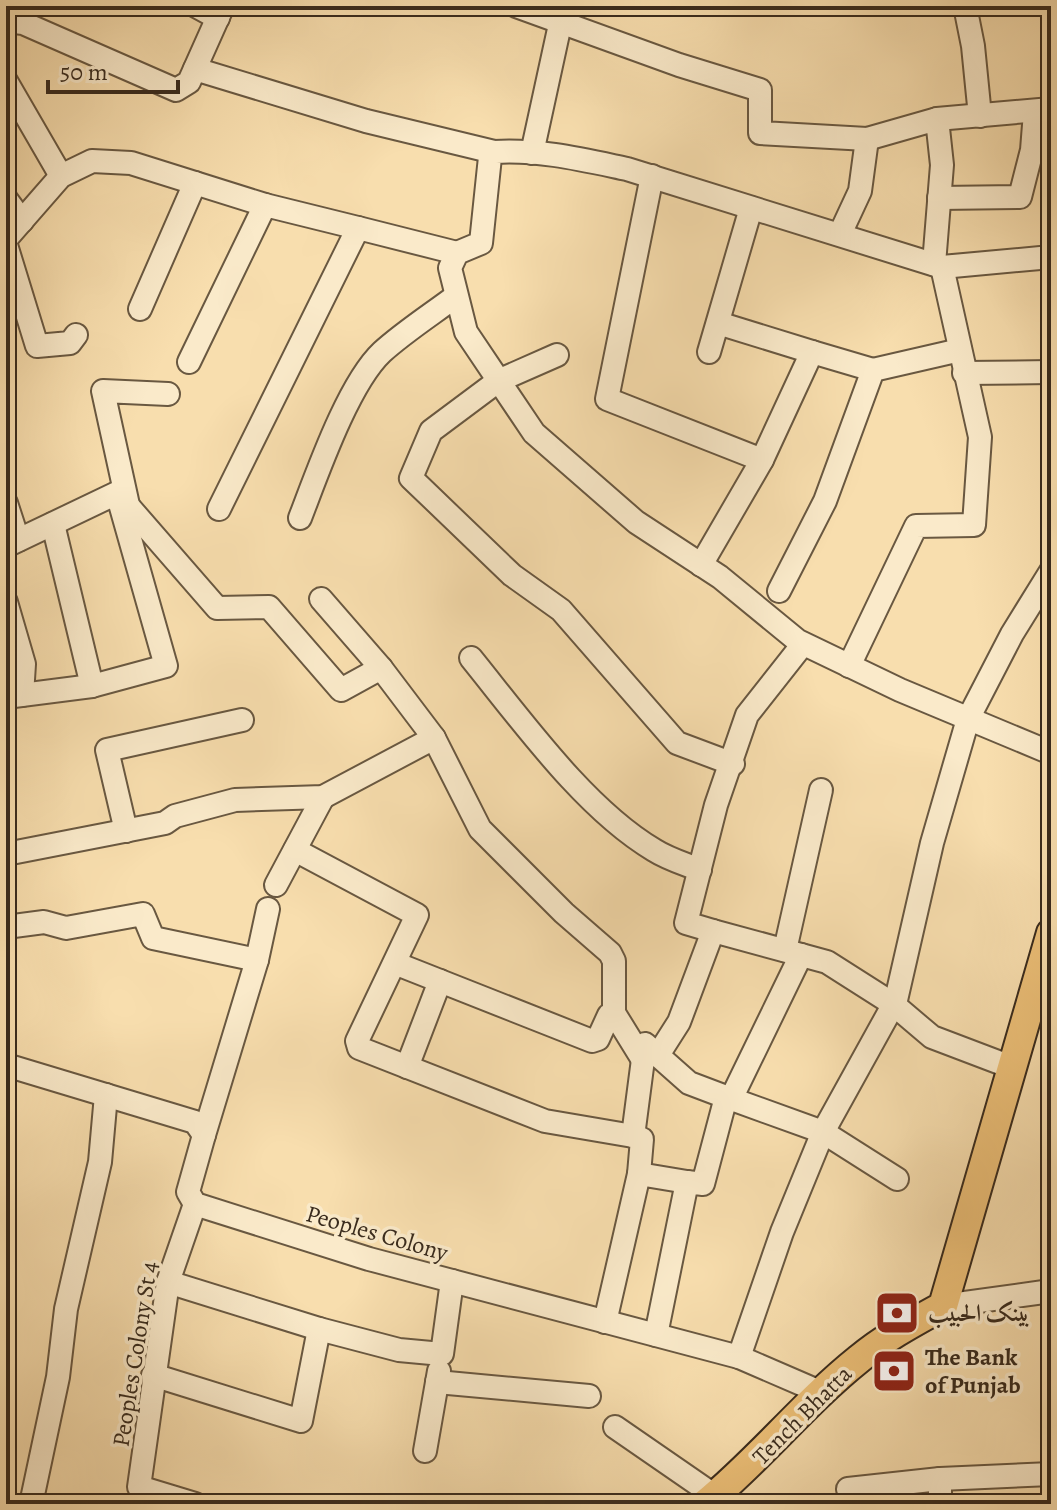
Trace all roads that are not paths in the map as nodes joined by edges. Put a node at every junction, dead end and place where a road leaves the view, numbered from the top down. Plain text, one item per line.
1 (196, 6) edge
2 (516, 6) edge
3 (965, 6) edge
4 (220, 12) edge
5 (562, 14) edge
6 (6, 21) edge
7 (195, 69) junction
8 (6, 81) edge
9 (1043, 110) edge
10 (980, 116) junction
11 (937, 119) junction
12 (867, 139) junction
13 (494, 152) junction
14 (532, 153) junction
15 (61, 176) junction
16 (652, 176) junction
17 (195, 183) junction
18 (939, 198) junction
19 (6, 199) edge
20 (265, 205) junction
21 (751, 208) junction
22 (358, 228) junction
23 (840, 234) junction
24 (10, 235) edge
25 (457, 253) junction
26 (1051, 257) edge
27 (938, 265) junction
28 (456, 296) junction
29 (140, 309) dead end
30 (718, 323) junction
31 (76, 335) dead end
32 (960, 350) junction
33 (709, 352) dead end
34 (812, 352) junction
35 (557, 355) dead end
36 (189, 362) dead end
37 (873, 370) junction
38 (1051, 372) edge
39 (964, 373) junction
40 (498, 381) junction
41 (168, 394) dead end
42 (762, 460) junction
43 (123, 500) junction
44 (6, 503) edge
45 (219, 509) dead end
46 (300, 518) dead end
47 (53, 524) junction
48 (12, 543) edge
49 (701, 565) junction
50 (1051, 571) edge
51 (779, 591) dead end
52 (321, 599) dead end
53 (6, 602) edge
54 (803, 644) junction
55 (471, 658) dead end
56 (849, 666) junction
57 (381, 668) junction
58 (92, 686) junction
59 (14, 696) edge
60 (968, 719) junction
61 (242, 720) dead end
62 (434, 738) junction
63 (1051, 753) edge
64 (733, 764) junction
65 (821, 790) dead end
66 (323, 797) junction
67 (126, 831) junction
68 (295, 850) junction
69 (6, 854) edge
70 (700, 870) junction
71 (276, 885) dead end
72 (268, 909) dead end
73 (6, 927) edge
74 (713, 931) junction
75 (1051, 933) edge
76 (793, 953) junction
77 (257, 960) junction
78 (397, 964) junction
79 (440, 981) junction
80 (893, 1004) junction
81 (614, 1013) junction
82 (650, 1058) junction
83 (6, 1065) edge
84 (407, 1067) junction
85 (1011, 1067) junction
86 (106, 1095) junction
87 (728, 1098) junction
88 (823, 1132) junction
89 (204, 1135) junction
90 (633, 1136) junction
91 (639, 1174) junction
92 (897, 1179) dead end
93 (687, 1182) junction
94 (195, 1204) junction
95 (452, 1281) junction
96 (168, 1282) junction
97 (1051, 1291) edge
98 (943, 1306) junction
99 (605, 1322) junction
100 (319, 1329) junction
101 (656, 1335) junction
102 (442, 1354) junction
103 (739, 1357) junction
104 (153, 1375) junction
105 (437, 1382) junction
106 (820, 1392) junction
107 (589, 1396) dead end
108 (615, 1427) dead end
109 (425, 1451) dead end
110 (1051, 1474) edge
111 (940, 1479) junction
112 (848, 1489) dead end
113 (710, 1500) edge
114 (31, 1504) edge
115 (195, 1504) edge
116 (940, 1504) edge

1 - 4 street
2 - 5 street
3 - 10 street
4 - 7 street
5 - 12 street
5 - 14 street
6 - 7 street
7 - 13 street
8 - 15 street
9 - 10 street
9 - 18 street
10 - 11 street
11 - 12 street
11 - 18 street
12 - 23 street
13 - 14 street
13 - 25 street
14 - 16 street
15 - 17 street
15 - 24 street
16 - 21 street
16 - 42 street
17 - 20 street
17 - 29 street
18 - 27 street
19 - 24 street
20 - 22 street
20 - 36 street
21 - 23 street
21 - 30 street
22 - 25 street
22 - 45 street
23 - 27 street
24 - 31 street
25 - 28 street
26 - 27 street
27 - 32 street
28 - 40 street
28 - 46 street
30 - 33 street
30 - 34 street
32 - 37 street
32 - 39 street
34 - 37 street
34 - 42 street
35 - 40 street
37 - 51 street
38 - 39 street
39 - 56 street
40 - 49 street
40 - 64 street
41 - 43 street
42 - 49 street
43 - 47 street
43 - 57 street
43 - 58 street
44 - 48 street
47 - 48 street
47 - 58 street
49 - 54 street
50 - 60 street
52 - 57 street
53 - 59 street
54 - 56 street
54 - 64 street
55 - 70 street
56 - 60 street
57 - 62 street
58 - 59 street
60 - 63 street
60 - 80 street
61 - 67 street
62 - 66 street
62 - 81 street
64 - 70 street
65 - 76 street
66 - 67 street
66 - 68 street
67 - 69 street
68 - 71 street
68 - 78 street
70 - 74 street
72 - 77 street
73 - 77 street
74 - 76 street
74 - 82 street
75 - 85 main road
76 - 80 street
76 - 87 street
77 - 89 street
78 - 79 street
78 - 84 street
79 - 81 street
79 - 84 street
80 - 85 street
80 - 88 street
81 - 82 street
82 - 87 street
82 - 90 street
83 - 86 street
84 - 90 street
85 - 98 main road
86 - 89 street
86 - 114 street
87 - 88 street
87 - 93 street
88 - 92 street
88 - 103 street
89 - 94 street
90 - 91 street
91 - 93 street
91 - 99 street
93 - 101 street
94 - 95 street, Peoples Colony
94 - 96 street, Peoples Colony St 4
95 - 99 street, Peoples Colony
95 - 102 street
96 - 100 street
96 - 104 street, Peoples Colony St 4
97 - 98 street
98 - 106 main road, Tench Bhatta
99 - 101 street, Peoples Colony
100 - 102 street
100 - 104 street
101 - 103 street, Peoples Colony
102 - 105 street
103 - 106 street, Peoples Colony
104 - 115 street, Peoples Colony St 4
105 - 107 street
105 - 109 street
106 - 113 main road, Tench Bhatta
108 - 113 street
110 - 111 street
111 - 112 street
111 - 116 street

